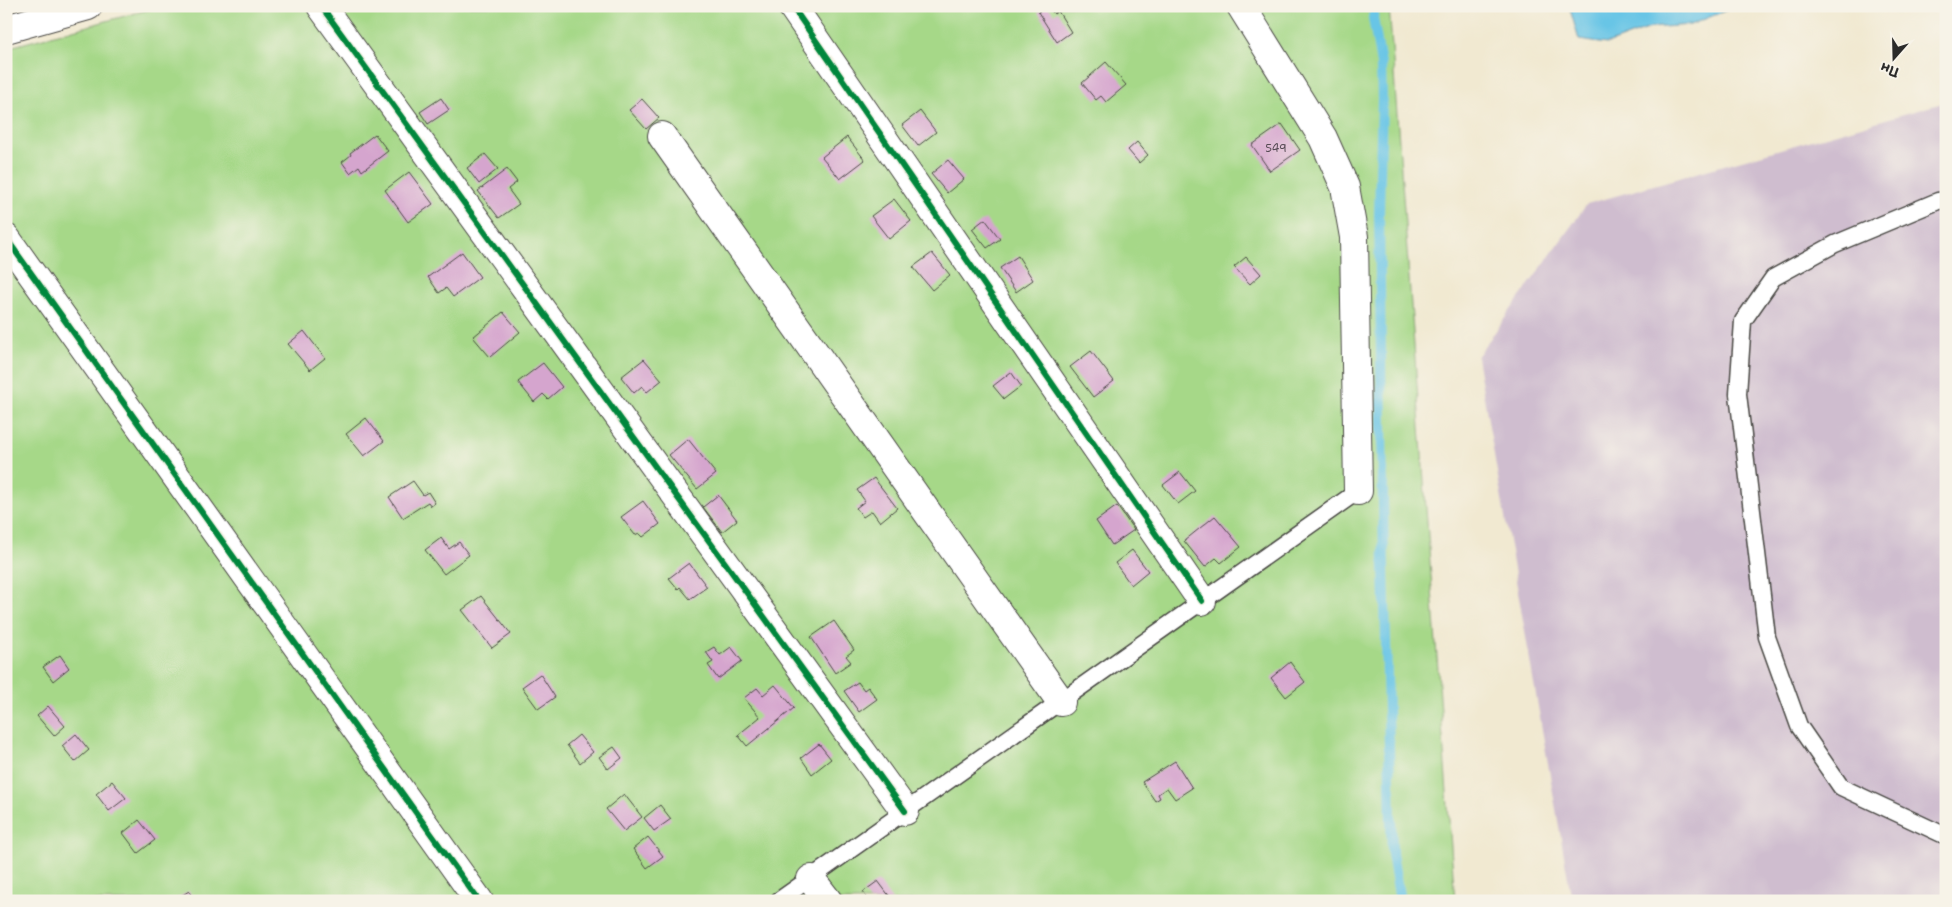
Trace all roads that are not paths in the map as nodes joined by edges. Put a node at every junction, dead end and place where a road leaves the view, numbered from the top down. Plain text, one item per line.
1 (88, 6) edge
2 (321, 6) edge
3 (792, 6) edge
4 (1241, 6) edge
5 (6, 29) edge
6 (662, 136) dead end
7 (1946, 200) edge
8 (6, 238) edge
9 (1358, 491) joint
10 (1202, 601) junction
11 (1060, 702) junction
12 (905, 811) junction
13 (1946, 836) edge
14 (811, 879) junction
15 (479, 901) edge
16 (778, 901) edge
17 (828, 901) edge

1 - 5 street
2 - 12 street
3 - 10 street
4 - 9 street
6 - 11 street
7 - 13 lane
8 - 15 street
9 - 10 lane
10 - 11 lane
11 - 12 lane
12 - 14 lane
14 - 16 lane
14 - 17 street

